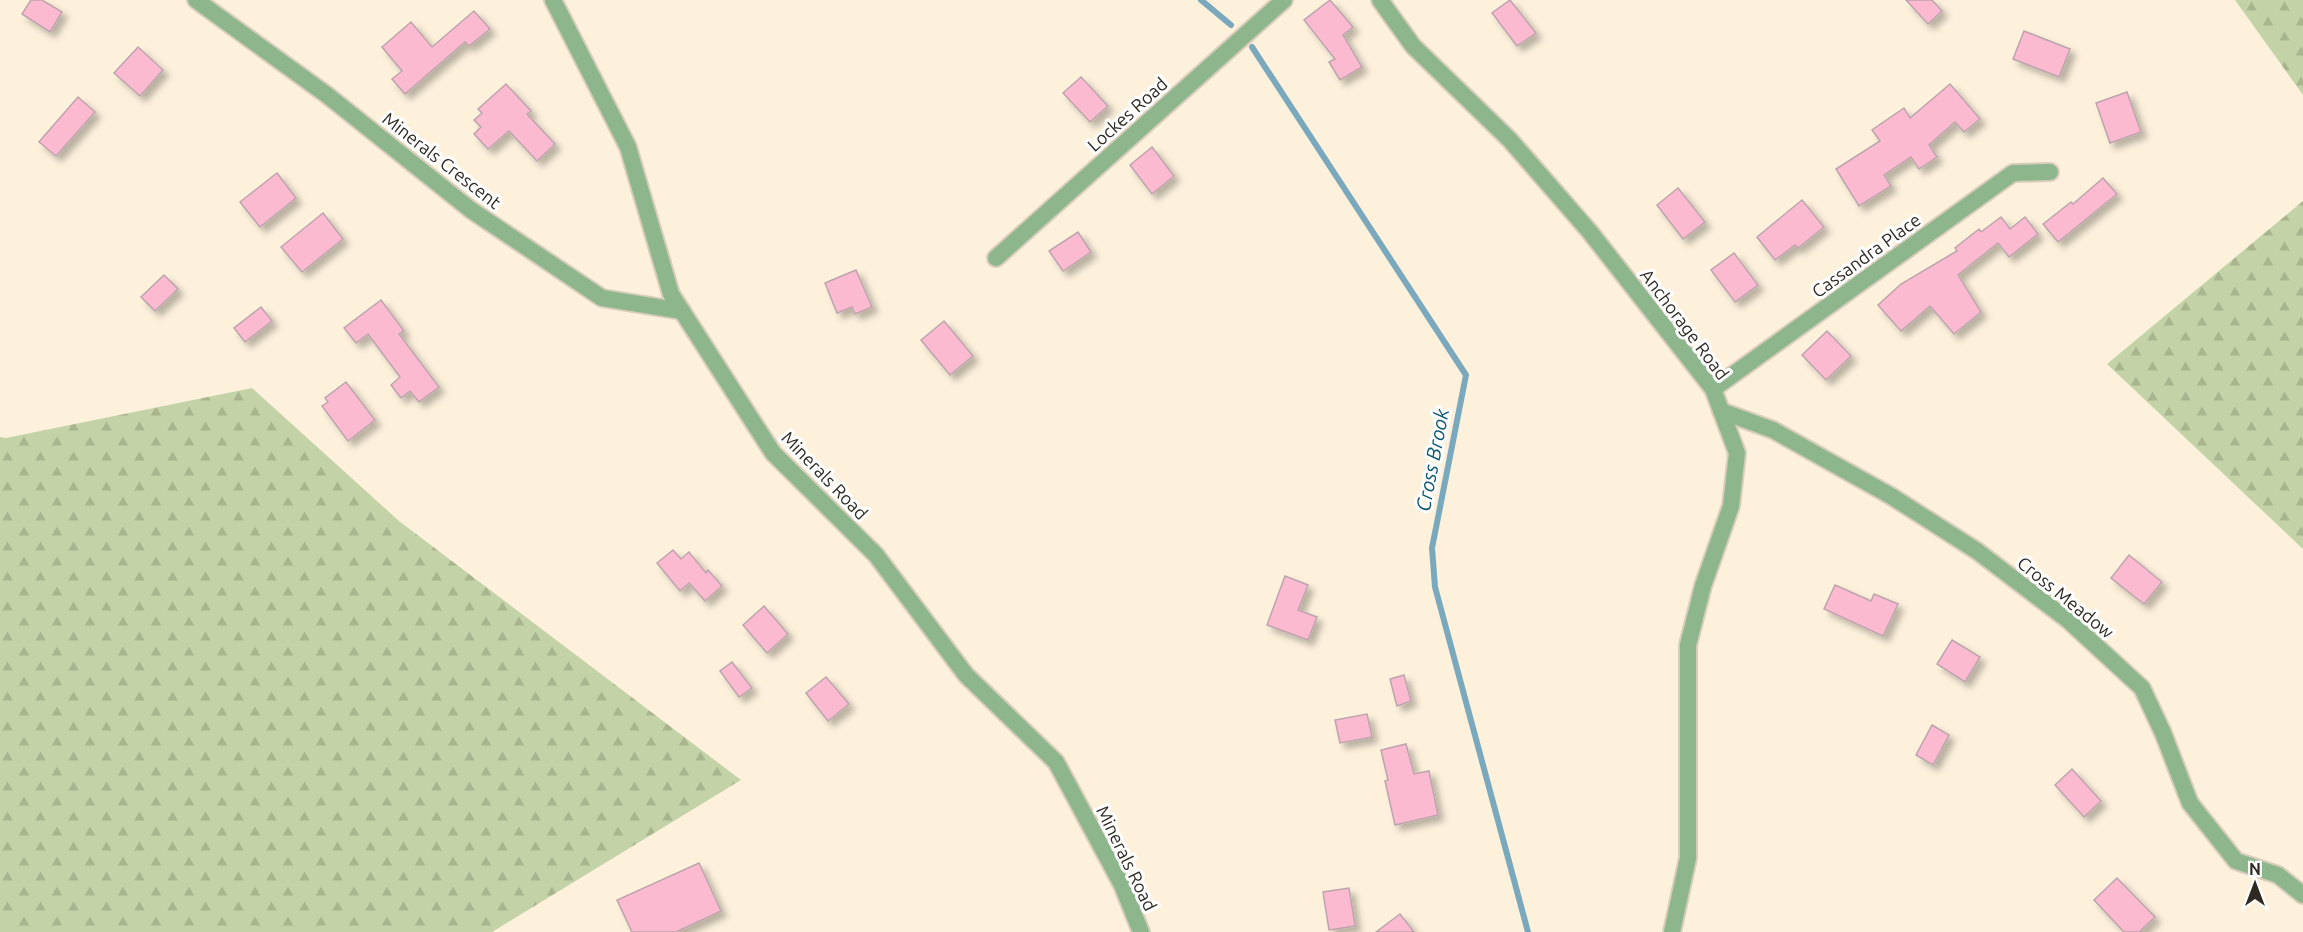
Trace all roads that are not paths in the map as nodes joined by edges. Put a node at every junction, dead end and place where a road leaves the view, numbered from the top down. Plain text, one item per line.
1 (196, 0) edge
2 (553, 0) edge
3 (1284, 0) edge
4 (1380, 0) edge
5 (2050, 172) dead end
6 (996, 258) dead end
7 (682, 311) junction
8 (1713, 389) junction
9 (1721, 411) junction
10 (2303, 895) edge
11 (1141, 932) edge
12 (1672, 932) edge

1 - 7 street, Minerals Crescent
2 - 7 street, Minerals Road
3 - 6 street, Lockes Road
4 - 8 street, Anchorage Road
5 - 8 street, Cassandra Place
7 - 11 street, Minerals Road
8 - 9 street, Anchorage Road
9 - 10 street, Cross Meadow
9 - 12 street, Anchorage Road

